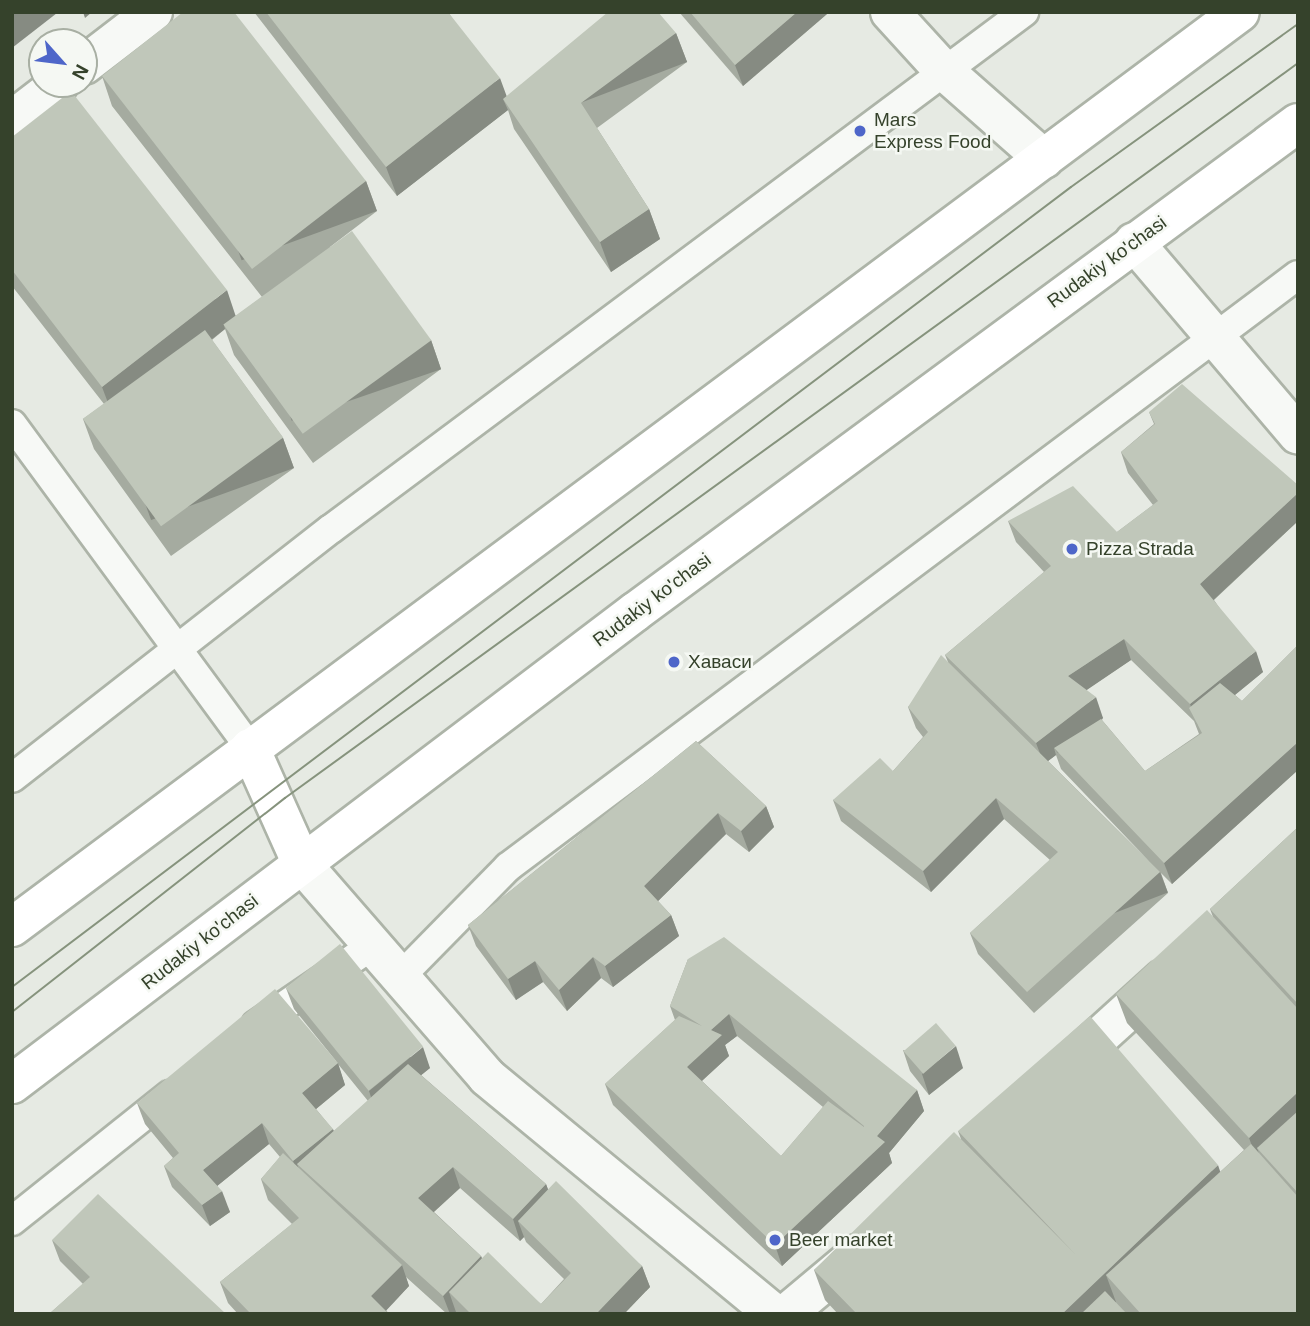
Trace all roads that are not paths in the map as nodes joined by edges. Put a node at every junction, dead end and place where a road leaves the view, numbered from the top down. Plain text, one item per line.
1 (153, 12) edge
2 (890, 12) edge
3 (1024, 12) edge
4 (1240, 12) edge
5 (98, 54) edge
6 (942, 69) junction
7 (41, 98) edge
8 (12, 120) edge
9 (1298, 123) edge
10 (1044, 159) junction
11 (1134, 242) junction
12 (1298, 275) edge
13 (1210, 335) junction
14 (12, 424) edge
15 (1298, 435) edge
16 (180, 650) junction
17 (250, 748) junction
18 (12, 778) edge
19 (302, 864) junction
20 (12, 927) edge
21 (369, 948) junction
22 (1188, 957) edge
23 (398, 979) junction
24 (233, 1044) edge
25 (192, 1078) edge
26 (12, 1084) edge
27 (1036, 1094) edge
28 (12, 1221) edge
29 (884, 1231) edge
30 (775, 1314) edge
31 (786, 1314) edge

1 - 5 street
2 - 6 street
3 - 6 lane
4 - 10 main road
6 - 10 street
6 - 16 lane
7 - 8 street
9 - 11 main road, Rudakiy ko'chasi
10 - 17 main road
11 - 13 street
11 - 19 main road, Rudakiy ko'chasi
12 - 13 lane
13 - 15 street
13 - 23 lane
14 - 16 lane
16 - 17 lane
16 - 18 lane
17 - 19 main road
17 - 20 main road
19 - 21 street
19 - 26 main road, Rudakiy ko'chasi
21 - 23 street
21 - 24 lane
22 - 27 street
23 - 30 street
25 - 28 lane
29 - 31 street

